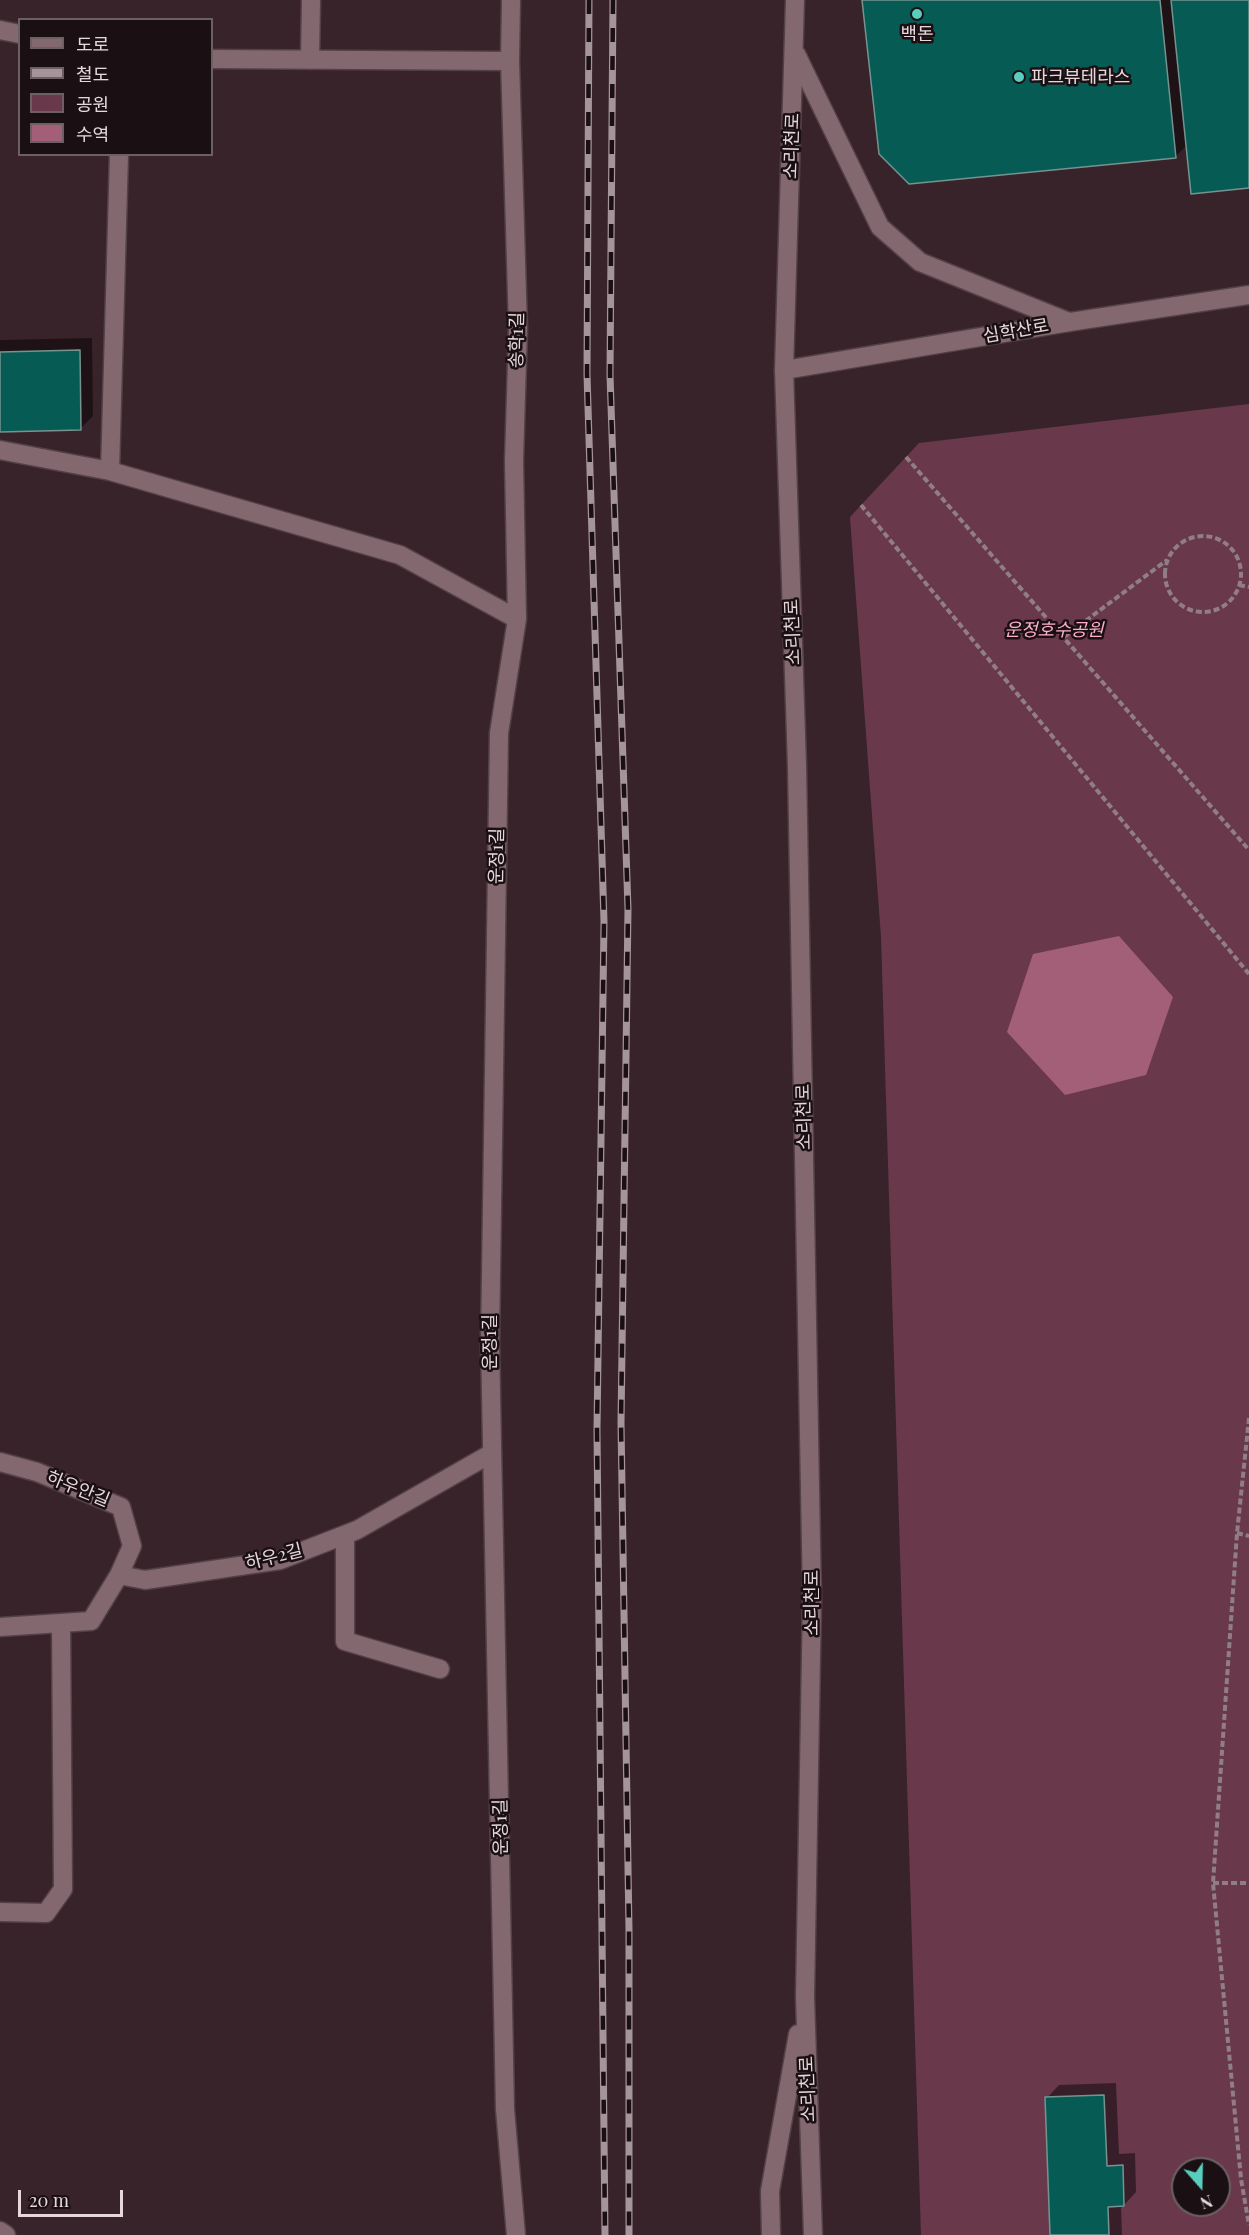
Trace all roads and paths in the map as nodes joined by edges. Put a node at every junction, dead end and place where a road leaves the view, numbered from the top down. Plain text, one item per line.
1 (311, 0) edge
2 (511, 0) edge
3 (795, 0) edge
4 (0, 30) edge
5 (18, 34) edge
6 (795, 52) junction
7 (213, 59) edge
8 (310, 60) junction
9 (510, 61) junction
10 (119, 156) edge
11 (1249, 295) edge
12 (1069, 322) junction
13 (784, 370) junction
14 (0, 450) edge
15 (906, 457) dead end
16 (110, 471) junction
17 (861, 505) dead end
18 (1167, 560) junction
19 (1239, 585) junction
20 (1249, 587) edge
21 (517, 619) junction
22 (1064, 637) junction
23 (500, 733) joint
24 (1249, 850) edge
25 (1249, 974) edge
26 (1249, 1418) edge
27 (492, 1453) junction
28 (0, 1462) edge
29 (1237, 1533) junction
30 (345, 1536) junction
31 (1249, 1536) edge
32 (119, 1575) junction
33 (61, 1623) junction
34 (0, 1628) edge
35 (440, 1670) dead end
36 (1213, 1883) junction
37 (1249, 1883) edge
38 (0, 1912) edge
39 (805, 1996) junction
40 (1244, 2194) junction
41 (1249, 2200) edge
42 (1249, 2225) edge
43 (0, 2231) edge
44 (6, 2235) edge
45 (516, 2235) edge
46 (771, 2235) edge
47 (813, 2235) edge

1 - 8 street
2 - 9 street, 송학1길
3 - 6 street, 소리천로
4 - 5 street
6 - 12 street
6 - 13 street, 소리천로
7 - 8 street
8 - 9 street
9 - 21 street, 송학1길
10 - 16 street
11 - 12 street, 심학산로
12 - 13 street, 심학산로
13 - 39 street, 소리천로
14 - 16 street
15 - 22 path
16 - 21 street
17 - 25 path
18 - 19 path
18 - 19 path
18 - 22 path
19 - 20 path
21 - 23 street, 송학1길
22 - 24 path
23 - 27 street, 운정1길
26 - 29 path
27 - 30 street, 하우2길
27 - 45 street, 운정1길
28 - 32 street, 하우안길
29 - 31 path
29 - 36 path
30 - 32 street, 하우2길
30 - 35 street
32 - 33 street
33 - 34 street
33 - 38 street
36 - 37 path
36 - 40 path
39 - 46 street
39 - 47 street, 소리천로
40 - 41 path
40 - 42 path
43 - 44 street

